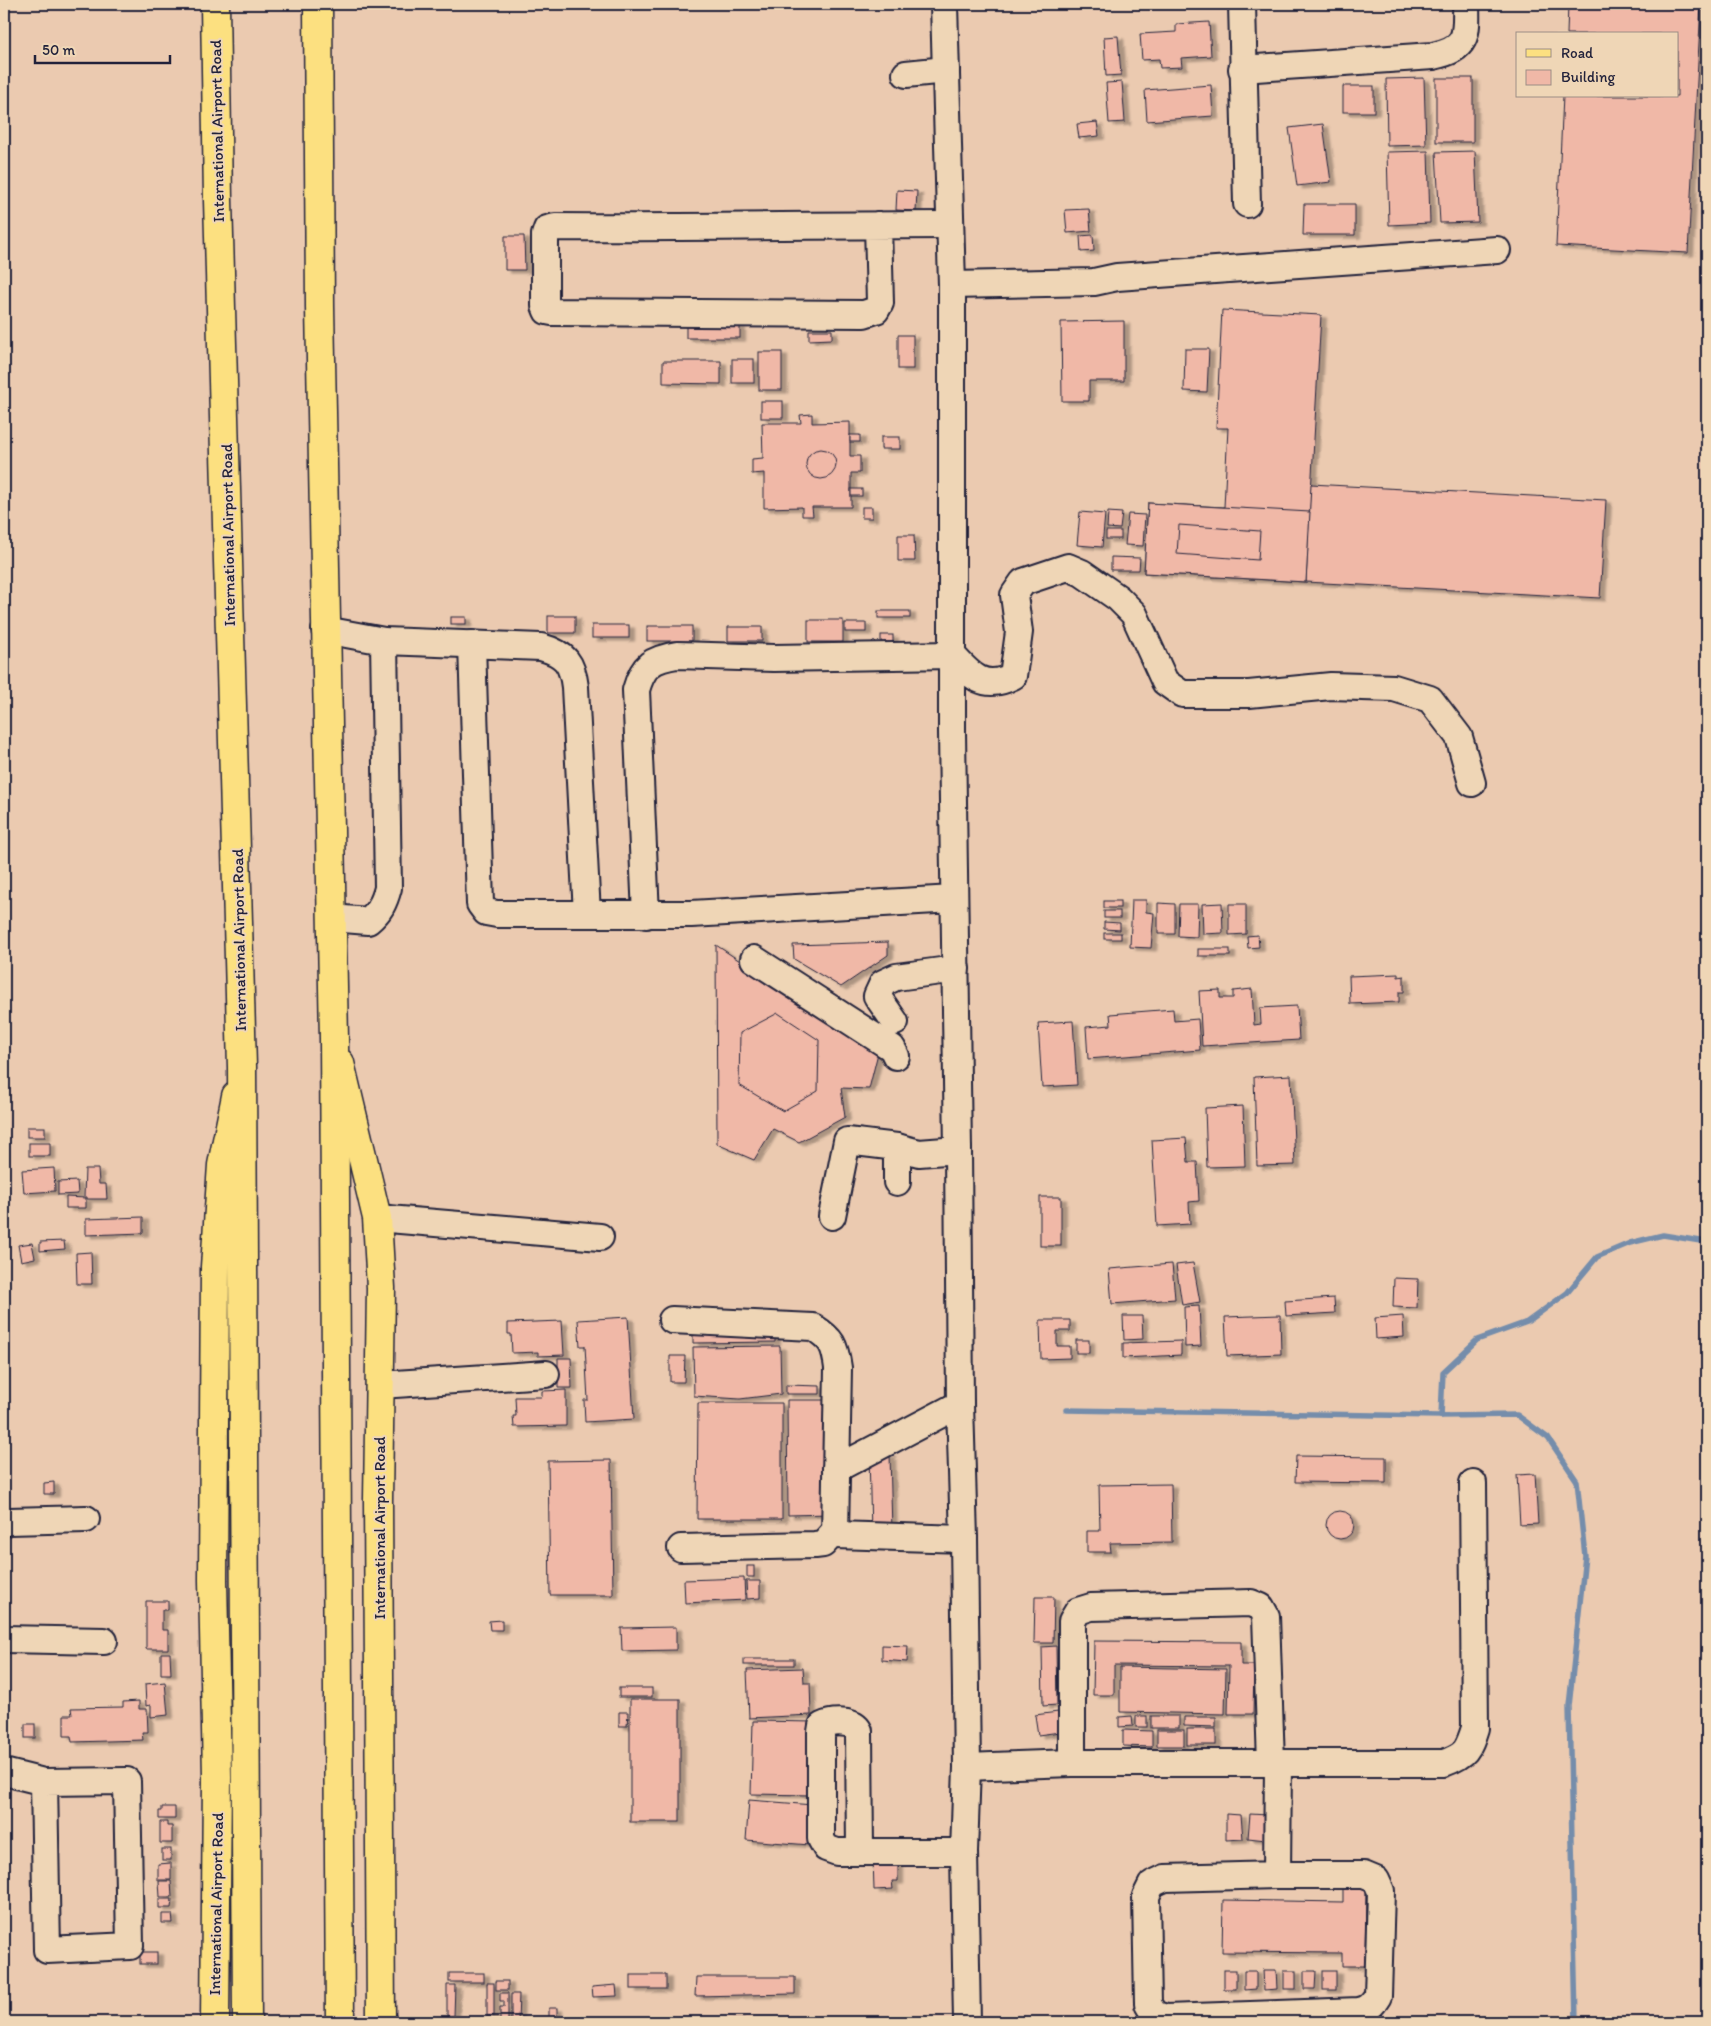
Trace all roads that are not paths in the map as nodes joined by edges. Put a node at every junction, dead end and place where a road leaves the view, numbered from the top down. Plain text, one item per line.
1 (215, 4) edge
2 (318, 4) edge
3 (944, 4) edge
4 (1242, 4) edge
5 (1466, 4) edge
6 (1242, 69) junction
7 (946, 70) junction
8 (906, 74) dead end
9 (1247, 204) dead end
10 (878, 225) junction
11 (950, 225) junction
12 (1497, 250) dead end
13 (952, 285) junction
14 (325, 630) junction
15 (384, 641) junction
16 (472, 644) junction
17 (952, 655) junction
18 (1472, 783) dead end
19 (954, 899) junction
20 (587, 914) junction
21 (646, 915) junction
22 (332, 918) junction
23 (754, 959) dead end
24 (956, 969) junction
25 (895, 1022) dead end
26 (334, 1039) junction
27 (896, 1056) dead end
28 (242, 1067) junction
29 (897, 1147) junction
30 (958, 1150) junction
31 (897, 1182) dead end
32 (832, 1216) dead end
33 (377, 1218) junction
34 (600, 1237) dead end
35 (672, 1320) dead end
36 (546, 1374) dead end
37 (380, 1385) junction
38 (960, 1404) junction
39 (836, 1468) junction
40 (1473, 1483) dead end
41 (86, 1518) dead end
42 (4, 1523) edge
43 (835, 1535) junction
44 (964, 1539) junction
45 (681, 1548) dead end
46 (4, 1639) edge
47 (104, 1641) dead end
48 (1072, 1763) junction
49 (1274, 1763) junction
50 (967, 1767) junction
51 (4, 1772) edge
52 (44, 1782) junction
53 (860, 1852) dead end
54 (964, 1852) junction
55 (1277, 1875) junction
56 (215, 2022) edge
57 (247, 2022) edge
58 (340, 2022) edge
59 (381, 2022) edge
60 (966, 2022) edge

1 - 28 main road, International Airport Road
2 - 14 main road, International Airport Road
3 - 7 lane
4 - 6 lane
5 - 6 lane
6 - 9 lane
7 - 8 lane
7 - 11 lane
10 - 10 lane
10 - 11 lane
11 - 13 lane
12 - 13 lane
13 - 17 lane
14 - 15 lane
14 - 22 main road, International Airport Road
15 - 16 lane
15 - 22 lane
16 - 20 lane
16 - 20 lane
17 - 18 lane
17 - 19 lane
17 - 21 lane
19 - 21 lane
19 - 24 lane
20 - 21 lane
22 - 26 main road, International Airport Road
23 - 27 lane
24 - 25 lane
24 - 30 lane
26 - 33 main road, International Airport Road
26 - 58 main road, International Airport Road
28 - 56 main road, International Airport Road
28 - 57 main road, International Airport Road
29 - 30 lane
29 - 31 lane
29 - 32 lane
30 - 38 lane
33 - 34 lane
33 - 37 main road, International Airport Road
35 - 39 lane
36 - 37 lane
37 - 59 main road, International Airport Road
38 - 39 lane
38 - 44 lane
39 - 43 lane
40 - 49 lane
41 - 42 lane
43 - 44 lane
43 - 45 lane
44 - 50 lane
46 - 47 lane
48 - 49 lane
48 - 49 lane
48 - 50 lane
49 - 55 lane
50 - 54 lane
51 - 52 lane
52 - 52 lane
53 - 54 lane
54 - 60 lane
55 - 55 lane

